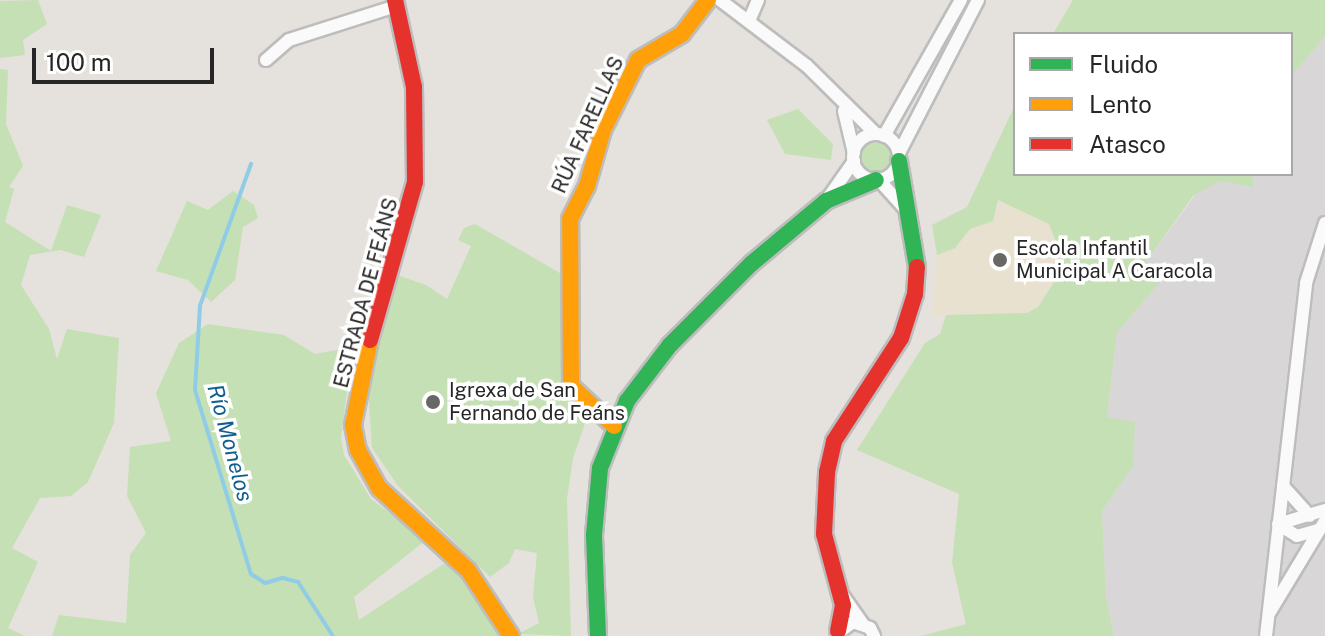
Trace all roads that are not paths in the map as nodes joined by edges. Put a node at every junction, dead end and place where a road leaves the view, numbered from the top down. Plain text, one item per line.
1 (720, 0) edge
2 (758, 0) edge
3 (961, 0) edge
4 (978, 0) edge
5 (395, 3) edge
6 (706, 4) edge
7 (749, 21) junction
8 (266, 60) dead end
9 (841, 104) junction
10 (880, 135) junction
11 (854, 157) junction
12 (899, 157) junction
13 (878, 180) junction
14 (826, 201) junction
15 (908, 212) junction
16 (1325, 223) edge
17 (614, 426) junction
18 (1283, 486) junction
19 (1325, 510) edge
20 (1310, 516) junction
21 (1278, 524) junction
22 (1322, 526) edge
23 (841, 593) junction
24 (1268, 615) junction
25 (862, 623) junction
26 (837, 633) edge
27 (511, 636) edge
28 (598, 636) edge
29 (874, 636) edge
30 (1266, 636) edge

1 - 7 street
2 - 7 street
3 - 10 street
4 - 12 street
5 - 8 street
5 - 27 street, ESTRADA DE FEÁNS
6 - 17 street, RÚA FARELLAS
7 - 9 street
9 - 10 street
9 - 11 street
10 - 11 street
10 - 12 street
11 - 13 street
11 - 14 street
12 - 13 street
12 - 15 street
13 - 14 street
13 - 15 street
14 - 17 street
15 - 23 street
16 - 18 street
17 - 28 street
18 - 20 street
18 - 21 street
19 - 20 street
20 - 21 street
21 - 22 street
21 - 24 street
22 - 24 street
23 - 25 street
23 - 26 street
24 - 30 street
25 - 26 street
25 - 29 street

